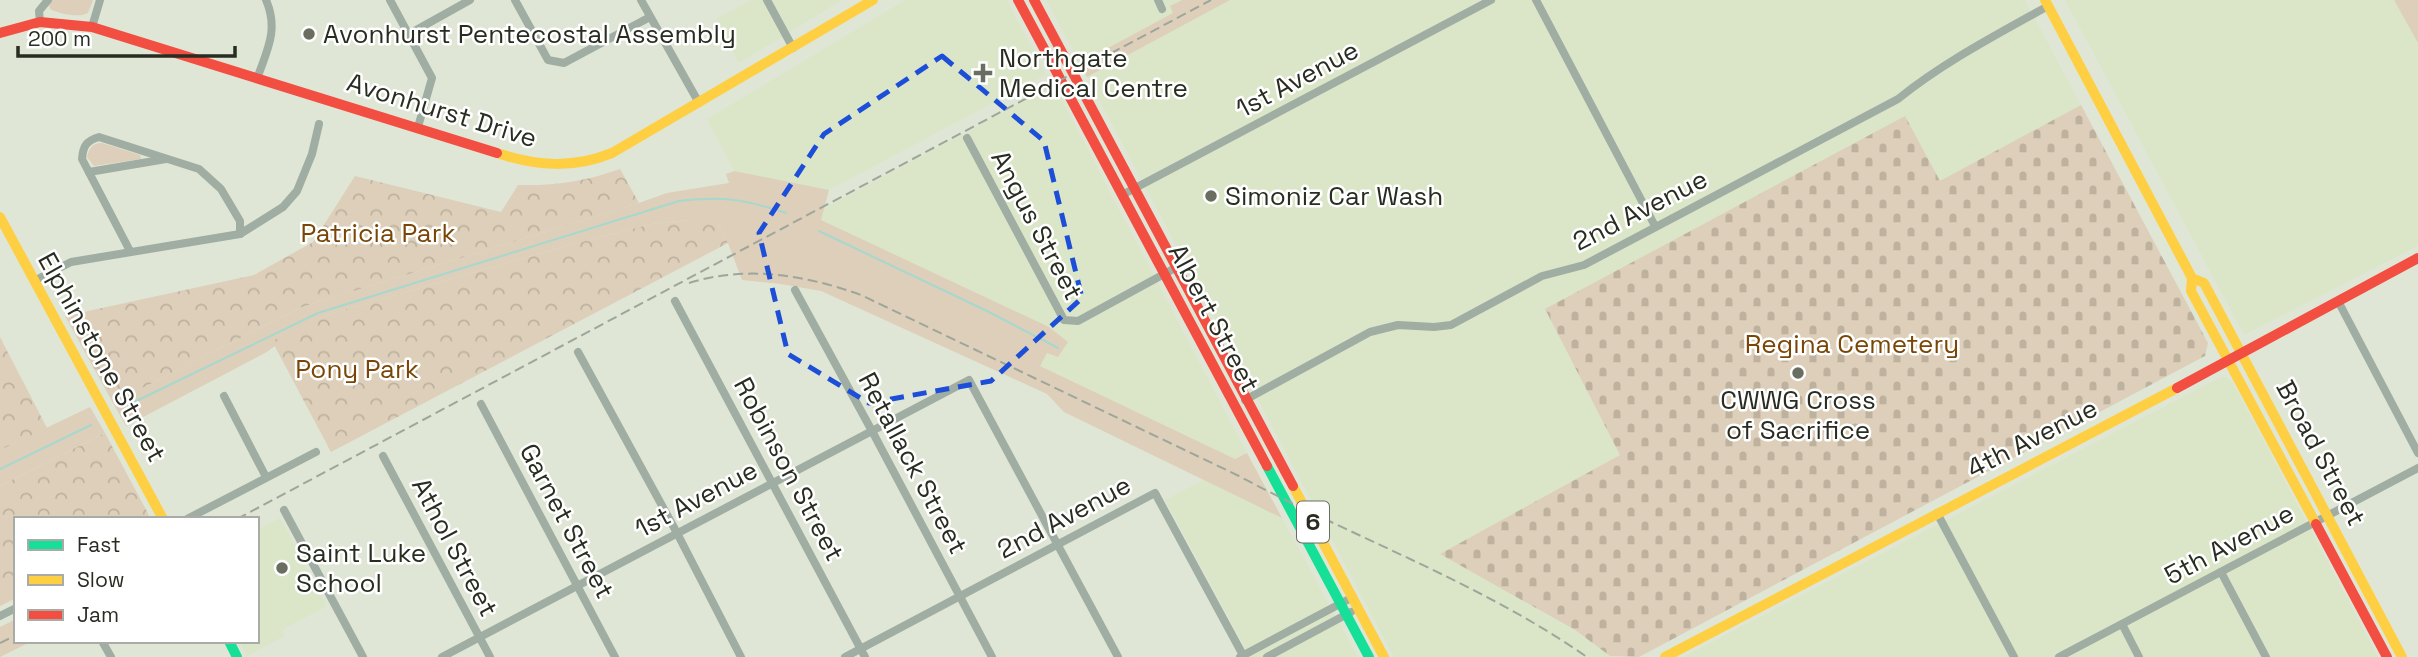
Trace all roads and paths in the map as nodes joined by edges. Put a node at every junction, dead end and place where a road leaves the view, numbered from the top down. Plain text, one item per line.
1 (48, 0) edge
2 (100, 0) edge
3 (266, 0) edge
4 (390, 0) edge
5 (470, 0) edge
6 (515, 0) edge
7 (641, 0) edge
8 (767, 0) edge
9 (873, 0) edge
10 (1018, 0) edge
11 (1034, 0) edge
12 (1491, 0) edge
13 (1536, 0) edge
14 (2047, 3) edge
15 (650, 16) junction
16 (40, 22) junction
17 (92, 27) junction
18 (0, 33) edge
19 (409, 34) junction
20 (793, 48) junction
21 (257, 79) junction
22 (699, 103) junction
23 (319, 124) dead end
24 (418, 127) junction
25 (967, 138) dead end
26 (169, 159) junction
27 (89, 172) junction
28 (1135, 188) junction
29 (1122, 195) junction
30 (0, 217) edge
31 (1655, 226) junction
32 (240, 234) junction
33 (130, 251) junction
34 (2418, 258) edge
35 (1177, 267) junction
36 (1164, 274) junction
37 (2192, 278) junction
38 (34, 281) junction
39 (795, 290) dead end
40 (675, 300) dead end
41 (2338, 301) junction
42 (578, 352) dead end
43 (2242, 353) junction
44 (2228, 361) junction
45 (224, 396) dead end
46 (1247, 399) junction
47 (481, 404) dead end
48 (1234, 405) junction
49 (873, 431) junction
50 (316, 452) dead end
51 (2418, 453) edge
52 (383, 456) dead end
53 (2418, 468) edge
54 (266, 477) junction
55 (773, 482) junction
56 (284, 510) dead end
57 (1937, 513) junction
58 (2329, 516) junction
59 (162, 517) edge
60 (191, 517) edge
61 (2315, 523) junction
62 (677, 533) junction
63 (1058, 544) junction
64 (2221, 572) junction
65 (578, 585) junction
66 (959, 596) junction
67 (1353, 597) junction
68 (1340, 604) junction
69 (1359, 608) junction
70 (1346, 615) junction
71 (2122, 624) junction
72 (479, 637) junction
73 (863, 653) edge
74 (1242, 656) edge
75 (363, 657) edge
76 (442, 657) edge
77 (490, 657) edge
78 (615, 657) edge
79 (741, 657) edge
80 (845, 657) edge
81 (992, 657) edge
82 (1118, 657) edge
83 (1267, 657) edge
84 (1369, 657) edge
85 (1384, 657) edge
86 (1665, 657) edge
87 (2014, 657) edge
88 (2059, 657) edge
89 (2139, 657) edge
90 (2266, 657) edge
91 (2387, 657) edge
92 (2402, 657) edge

1 - 16 street
2 - 17 street
3 - 21 street
4 - 19 street
5 - 19 street
6 - 15 street
7 - 15 street
8 - 20 street
9 - 20 main road, Avonhurst Drive
10 - 29 main road, Albert Street / 6
11 - 28 main road, Albert Street / 6
12 - 28 street, 1st Avenue
13 - 31 street
14 - 31 street, 2nd Avenue
14 - 37 main road, Broad Street
15 - 22 street
16 - 17 main road, Avonhurst Drive
16 - 18 main road, Avonhurst Drive
17 - 21 main road, Avonhurst Drive
19 - 24 street
20 - 22 main road, Avonhurst Drive
21 - 24 main road, Avonhurst Drive
22 - 24 main road, Avonhurst Drive
23 - 32 street
25 - 36 street, Angus Street
26 - 27 street
26 - 27 street
26 - 32 street
27 - 33 street
28 - 29 street, 1st Avenue
28 - 35 main road, Albert Street / 6
29 - 36 main road, Albert Street / 6
30 - 38 main road, Elphinstone Street
31 - 46 street, 2nd Avenue
32 - 33 street
33 - 38 street
34 - 41 main road, 4th Avenue
35 - 36 street
35 - 46 main road, Albert Street / 6
36 - 48 main road, Albert Street / 6
37 - 43 main road, Broad Street
37 - 44 main road, Broad Street
38 - 59 main road, Elphinstone Street
39 - 49 street, Retallack Street
40 - 55 street, Robinson Street
41 - 43 main road, 4th Avenue
41 - 51 street
42 - 62 street
43 - 44 main road, 4th Avenue
43 - 58 main road, Broad Street
44 - 57 main road, 4th Avenue
44 - 61 main road, Broad Street
45 - 54 street
46 - 48 street, 2nd Avenue
46 - 67 main road, Albert Street / 6
47 - 65 street, Garnet Street
48 - 68 main road, Albert Street / 6
49 - 55 street, 1st Avenue
49 - 63 street, 1st Avenue
49 - 66 street, Retallack Street
50 - 54 street
52 - 72 street, Athol Street
53 - 58 street, 5th Avenue
54 - 60 street
55 - 62 street, 1st Avenue
55 - 73 street, Robinson Street
56 - 75 street
57 - 86 main road, 4th Avenue
57 - 87 street
58 - 61 street, 5th Avenue
58 - 92 main road, Broad Street
61 - 64 street, 5th Avenue
61 - 91 main road, Broad Street
62 - 65 street, 1st Avenue
62 - 79 street
63 - 66 street, 2nd Avenue
63 - 74 street, 2nd Avenue
63 - 82 street
64 - 71 street, 5th Avenue
64 - 90 street
65 - 72 street, 1st Avenue
65 - 78 street, Garnet Street
66 - 73 street, 2nd Avenue
66 - 81 street, Retallack Street
67 - 68 street
67 - 69 main road, Albert Street / 6
68 - 70 main road, Albert Street / 6
68 - 74 street
69 - 70 street
69 - 85 main road, Albert Street / 6
70 - 83 street
70 - 84 main road, Albert Street / 6
71 - 88 street, 5th Avenue
71 - 89 street
72 - 76 street, 1st Avenue
72 - 77 street, Athol Street
73 - 80 street, 2nd Avenue

